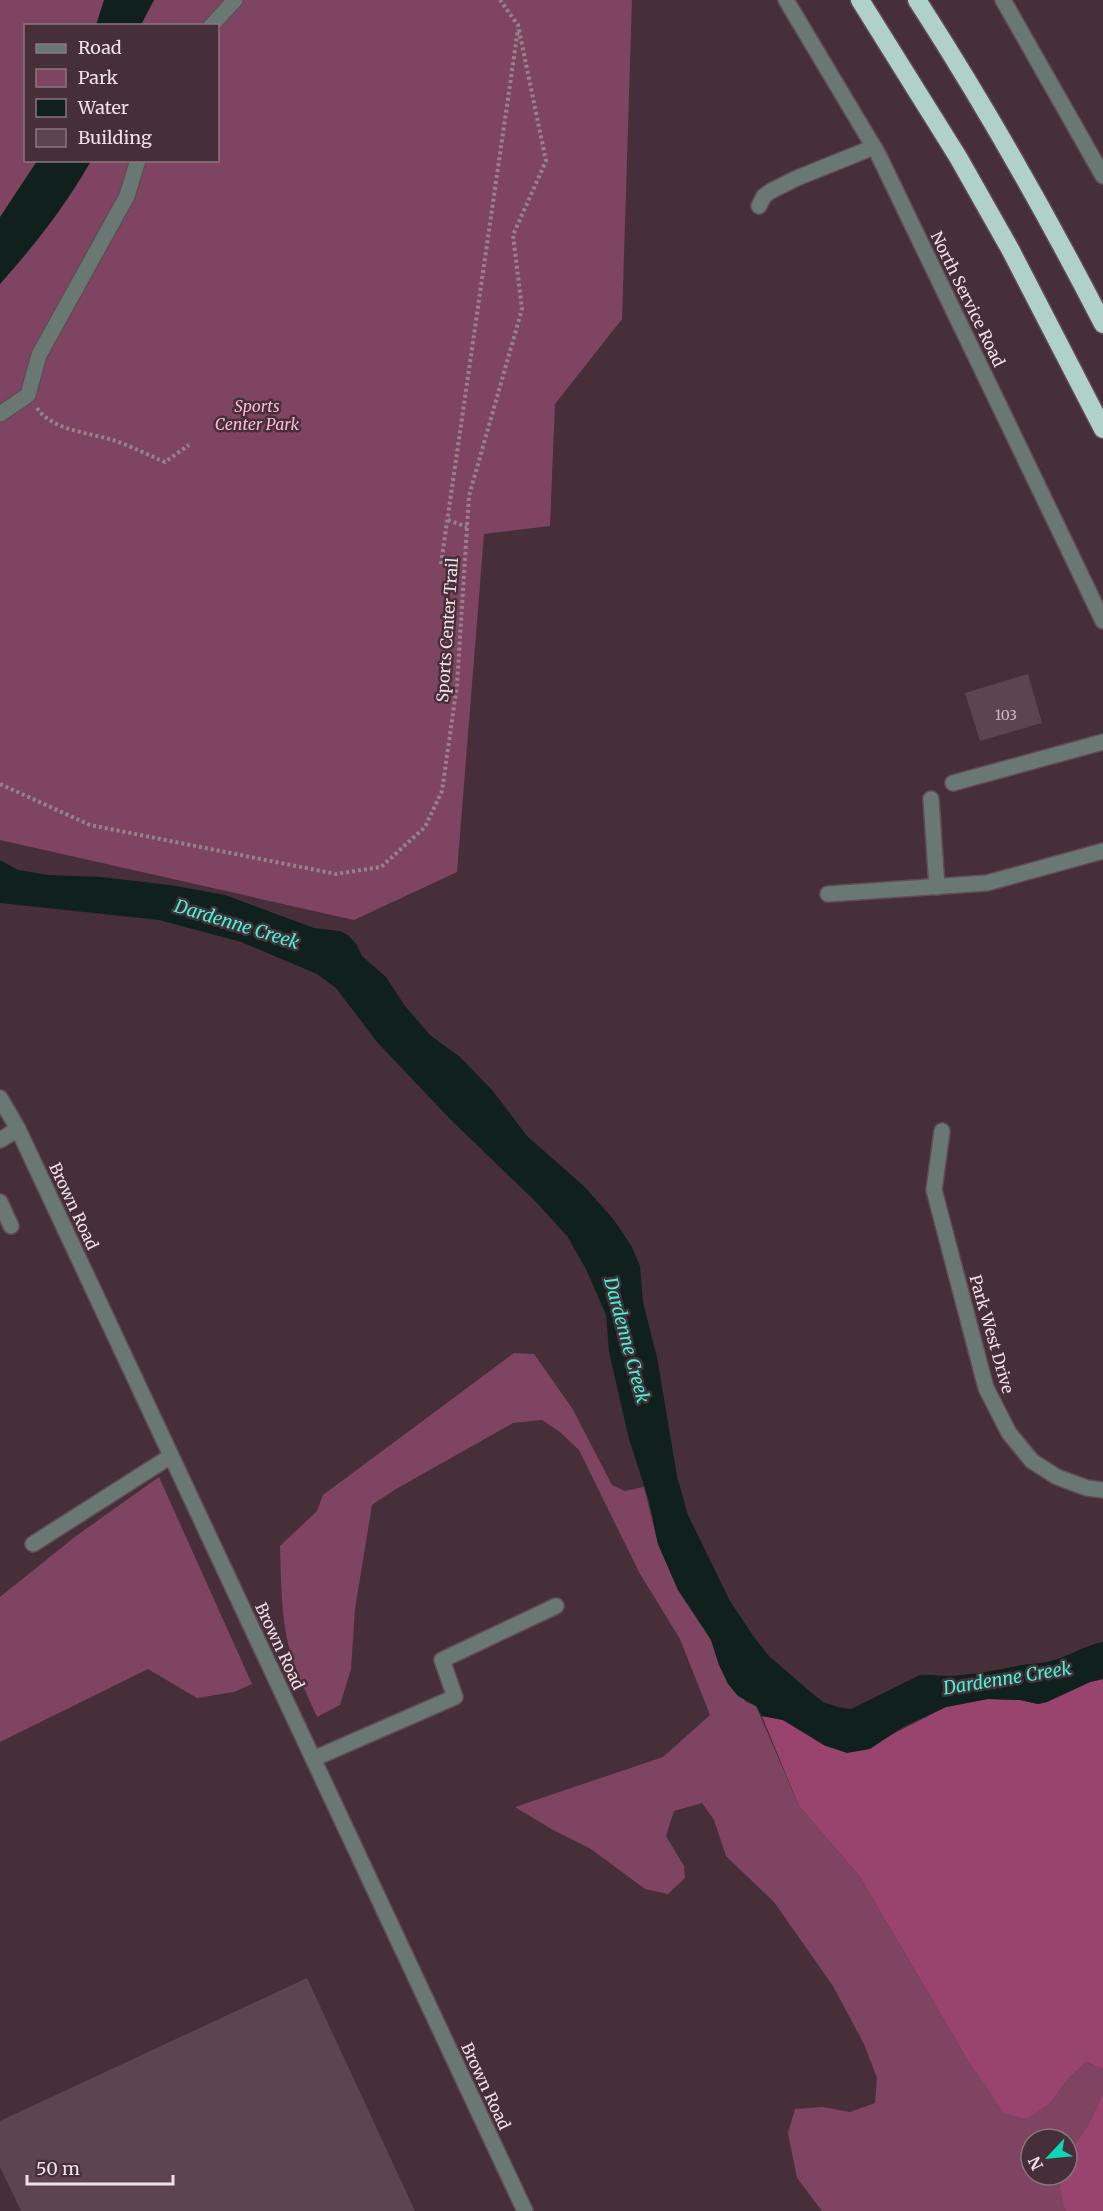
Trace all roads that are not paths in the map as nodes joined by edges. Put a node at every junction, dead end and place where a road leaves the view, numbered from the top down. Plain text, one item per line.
1 (235, 0) edge
2 (786, 0) edge
3 (860, 0) edge
4 (917, 0) edge
5 (1003, 0) edge
6 (213, 24) edge
7 (874, 147) junction
8 (137, 162) edge
9 (1103, 176) edge
10 (759, 206) dead end
11 (1103, 324) edge
12 (0, 414) edge
13 (1103, 429) edge
14 (1103, 621) edge
15 (1103, 742) edge
16 (953, 783) dead end
17 (931, 799) dead end
18 (1103, 851) edge
19 (937, 887) junction
20 (828, 894) dead end
21 (0, 1098) edge
22 (18, 1129) junction
23 (942, 1131) dead end
24 (0, 1140) edge
25 (0, 1202) edge
26 (11, 1226) dead end
27 (171, 1456) junction
28 (1103, 1490) edge
29 (33, 1544) dead end
30 (556, 1606) dead end
31 (313, 1759) junction
32 (525, 2211) edge

1 - 6 street
2 - 7 street, North Service Road
3 - 13 highway
4 - 11 highway
5 - 9 street
7 - 10 street
7 - 14 street, North Service Road
8 - 12 street
15 - 16 street
17 - 19 street
18 - 19 street
19 - 20 street
21 - 22 street, Brown Road
22 - 24 street
22 - 27 street, Brown Road
23 - 28 street, Park West Drive
25 - 26 street
27 - 29 street
27 - 31 street, Brown Road
30 - 31 street
31 - 32 street, Brown Road

